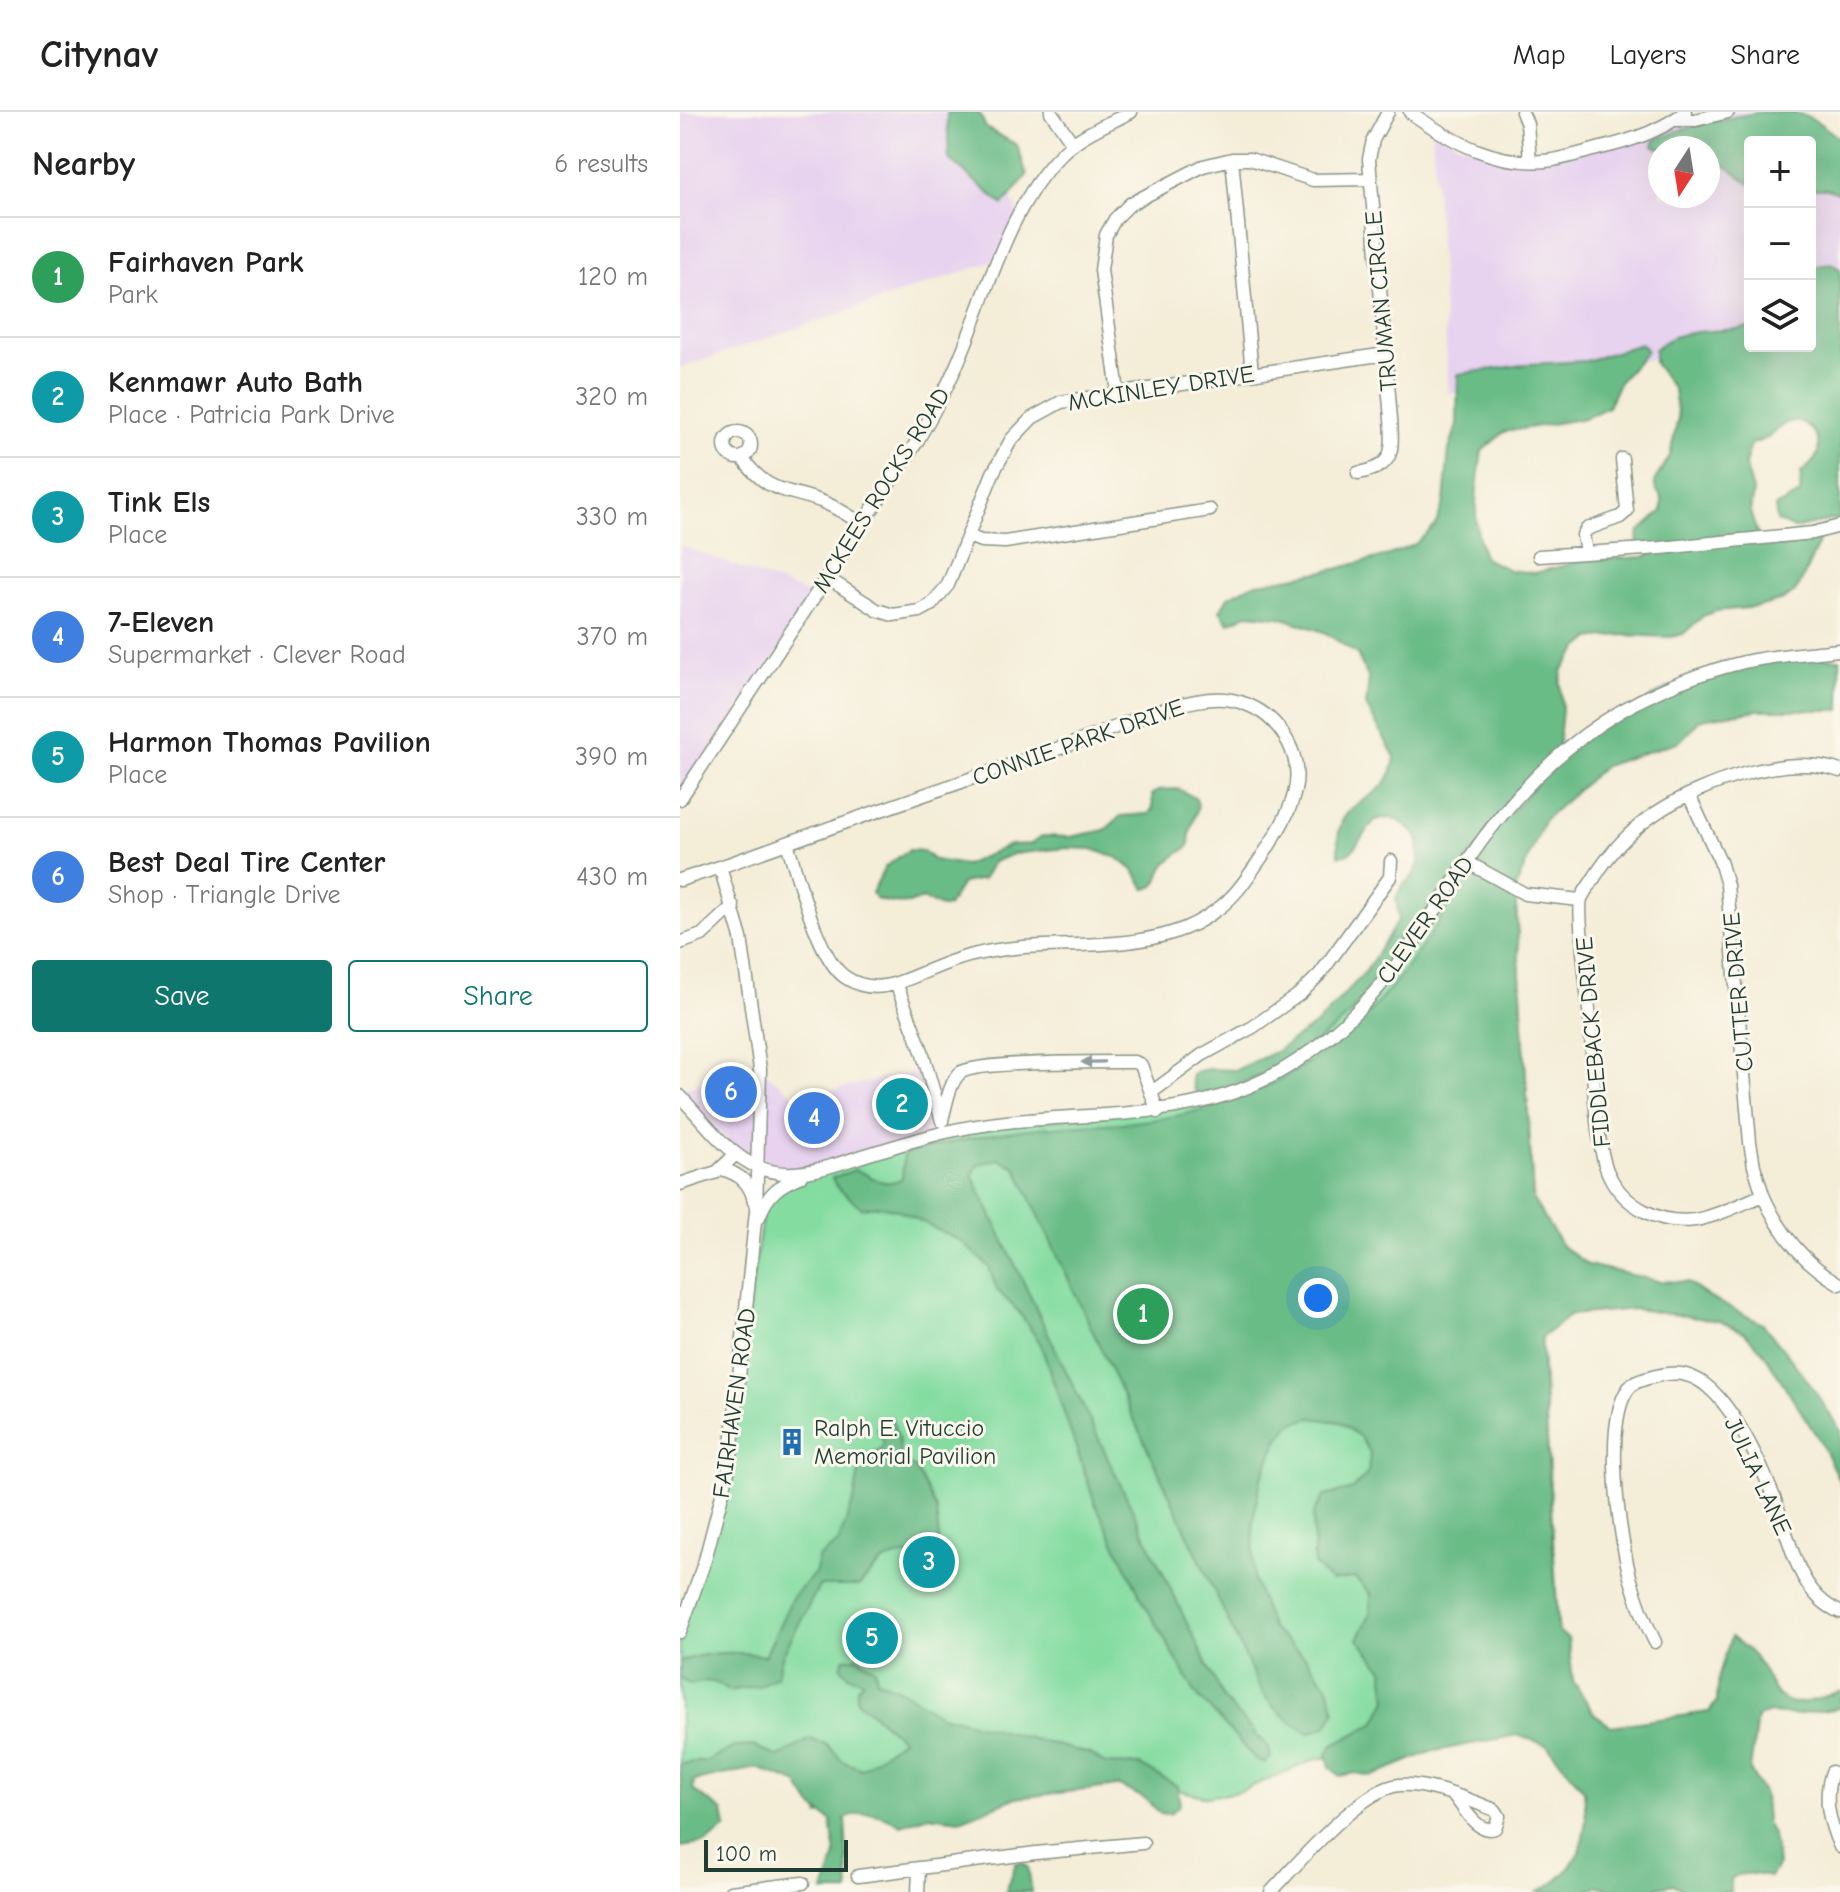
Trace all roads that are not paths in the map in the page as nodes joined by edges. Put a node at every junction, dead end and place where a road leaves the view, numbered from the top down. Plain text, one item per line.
1 (1051, 112) edge
2 (1131, 112) edge
3 (1388, 112) edge
4 (1410, 112) edge
5 (1522, 112) edge
6 (1728, 112) edge
7 (1680, 116) edge
8 (1073, 144) junction
9 (1232, 159) junction
10 (1530, 161) junction
11 (1371, 179) junction
12 (1386, 354) junction
13 (1252, 373) junction
14 (1118, 392) junction
15 (742, 458) dead end
16 (1622, 459) dead end
17 (1358, 473) dead end
18 (1210, 510) dead end
19 (862, 524) junction
20 (1840, 526) edge
21 (968, 536) junction
22 (1586, 552) junction
23 (1539, 556) dead end
24 (826, 577) junction
25 (1840, 650) edge
26 (1840, 771) edge
27 (1689, 795) junction
28 (680, 799) edge
29 (787, 843) junction
30 (1391, 861) dead end
31 (1467, 862) junction
32 (720, 867) junction
33 (680, 880) edge
34 (1580, 900) junction
35 (733, 906) junction
36 (680, 943) edge
37 (896, 983) junction
38 (1152, 1092) junction
39 (680, 1096) edge
40 (1158, 1112) junction
41 (943, 1126) junction
42 (736, 1154) junction
43 (757, 1167) junction
44 (722, 1169) junction
45 (812, 1171) junction
46 (680, 1184) edge
47 (1763, 1195) junction
48 (756, 1211) junction
49 (755, 1227) junction
50 (1840, 1284) edge
51 (1840, 1612) edge
52 (680, 1632) edge
53 (1655, 1642) dead end
54 (1832, 1772) dead end
55 (1455, 1797) dead end
56 (1143, 1843) dead end
57 (1840, 1847) edge
58 (919, 1870) junction
59 (858, 1876) dead end
60 (803, 1883) dead end
61 (730, 1892) edge
62 (918, 1892) edge
63 (1271, 1892) edge

1 - 8 street
2 - 8 street, MCKEES ROCKS ROAD
3 - 11 street, TRUMAN CIRCLE
4 - 10 street
5 - 10 street
6 - 7 street
7 - 10 street
8 - 19 street, MCKEES ROCKS ROAD
9 - 11 street
9 - 13 street
9 - 14 street
11 - 12 street, TRUMAN CIRCLE
12 - 13 street, MCKINLEY DRIVE
12 - 17 street, TRUMAN CIRCLE
13 - 14 street, MCKINLEY DRIVE
14 - 21 street, MCKINLEY DRIVE
15 - 19 street
16 - 22 street
18 - 21 street
19 - 24 street, MCKEES ROCKS ROAD
20 - 22 street
21 - 24 street, MCKINLEY DRIVE
22 - 23 street
24 - 28 street, MCKEES ROCKS ROAD
25 - 31 street, CLEVER ROAD
26 - 27 street
27 - 34 street
27 - 47 street, CUTTER DRIVE
29 - 32 street, CONNIE PARK DRIVE
29 - 37 street
29 - 37 street, CONNIE PARK DRIVE
30 - 38 street
31 - 34 street
31 - 40 street, CLEVER ROAD
32 - 33 street, CONNIE PARK DRIVE
32 - 35 street, FAIRHAVEN ROAD
34 - 47 street, FIDDLEBACK DRIVE
35 - 36 street
35 - 43 street, FAIRHAVEN ROAD
37 - 41 street
38 - 40 street
38 -> 41 street
39 - 42 street, CLEVER ROAD
40 - 41 street, CLEVER ROAD
41 - 45 street, CLEVER ROAD
42 - 43 street, CLEVER ROAD
42 - 44 street
43 - 45 street, CLEVER ROAD
43 - 48 street, FAIRHAVEN ROAD
44 - 46 street
44 - 48 street
45 - 49 street
47 - 50 street
48 - 49 street, FAIRHAVEN ROAD
49 - 52 street, FAIRHAVEN ROAD
51 - 53 street, JULIA LANE
54 - 57 street
55 - 63 street
56 - 58 street
58 - 59 street
58 - 62 street
60 - 61 street

